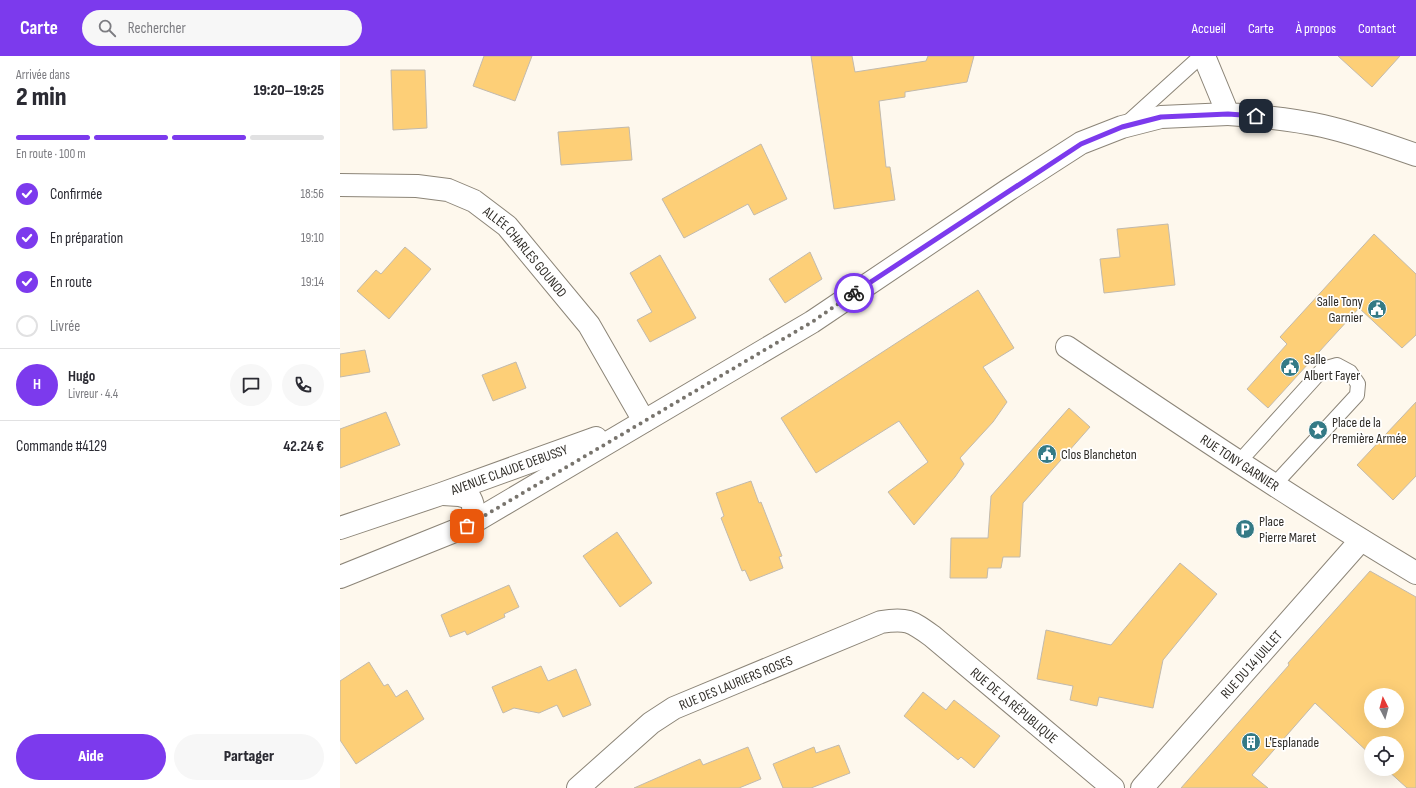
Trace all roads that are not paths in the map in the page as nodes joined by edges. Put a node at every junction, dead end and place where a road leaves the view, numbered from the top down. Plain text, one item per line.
1 (1202, 56) edge
2 (1228, 114) junction
3 (1122, 127) junction
4 (1416, 155) edge
5 (340, 185) edge
6 (1068, 347) dead end
7 (644, 421) junction
8 (1239, 462) junction
9 (1274, 485) junction
10 (441, 494) junction
11 (467, 526) junction
12 (340, 528) edge
13 (1361, 540) junction
14 (1416, 574) edge
15 (340, 577) edge
16 (914, 623) joint
17 (1103, 786) edge
18 (578, 788) edge
19 (1142, 788) edge

1 - 2 street
1 - 3 lane
2 - 3 street, AVENUE CLAUDE DEBUSSY
2 - 4 street, AVENUE CLAUDE DEBUSSY
3 - 7 street, AVENUE CLAUDE DEBUSSY
5 - 7 street, ALLÉE CHARLES GOUNOD
6 - 8 street, RUE TONY GARNIER
7 - 10 street, AVENUE CLAUDE DEBUSSY
7 - 11 street, AVENUE CLAUDE DEBUSSY
8 - 9 street, RUE TONY GARNIER
8 - 9 lane
9 - 13 street, RUE TONY GARNIER
10 - 11 street, AVENUE CLAUDE DEBUSSY
10 - 12 street, AVENUE CLAUDE DEBUSSY
11 - 15 street, AVENUE CLAUDE DEBUSSY
13 - 14 street, RUE TONY GARNIER
13 - 19 street, RUE DU 14 JUILLET
16 - 17 street, RUE DE LA RÉPUBLIQUE
16 - 18 street, RUE DES LAURIERS ROSES

